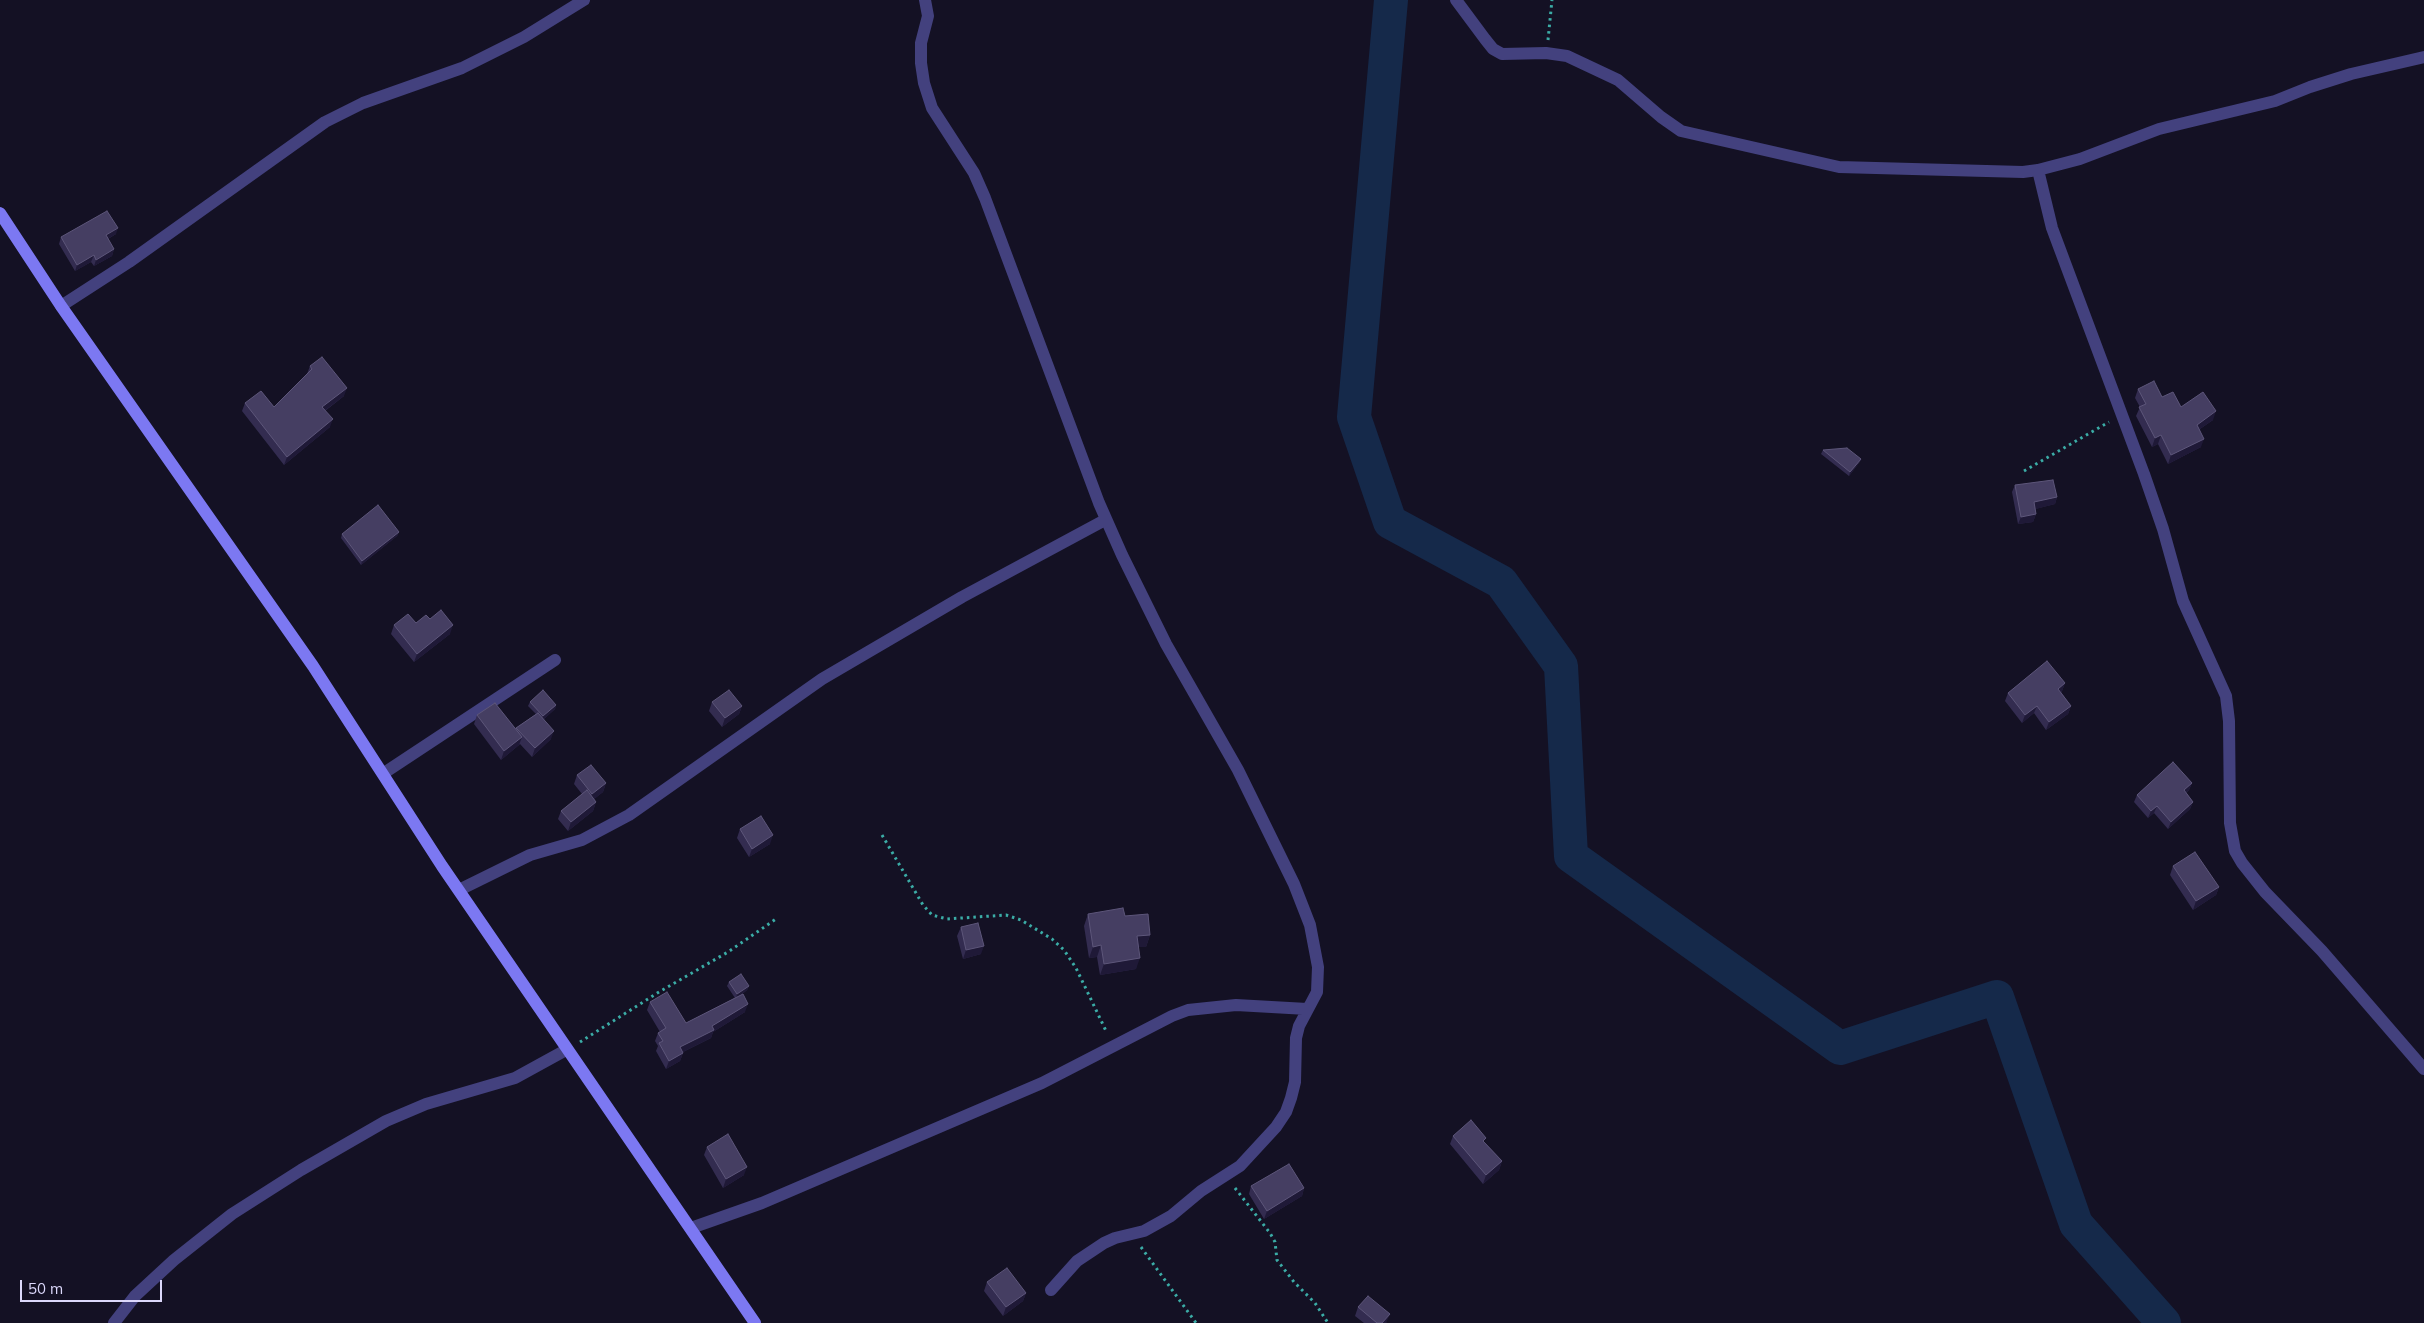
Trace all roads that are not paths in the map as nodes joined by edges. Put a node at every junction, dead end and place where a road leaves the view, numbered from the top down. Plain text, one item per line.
1 (584, 0) edge
2 (925, 0) edge
3 (1456, 0) edge
4 (2424, 58) edge
5 (2038, 170) junction
6 (0, 213) edge
7 (61, 306) junction
8 (1105, 520) junction
9 (555, 660) dead end
10 (384, 773) junction
11 (459, 890) junction
12 (1308, 1009) junction
13 (566, 1050) junction
14 (2424, 1069) edge
15 (692, 1228) junction
16 (1051, 1290) dead end
17 (114, 1323) edge
18 (755, 1323) edge

1 - 7 street
2 - 8 street
3 - 5 street
4 - 5 street
5 - 14 street
6 - 7 main road
7 - 10 main road
8 - 11 street
8 - 12 street
9 - 10 street
10 - 11 main road
11 - 13 main road
12 - 15 street
12 - 16 street
13 - 15 main road
13 - 17 street
15 - 18 main road

